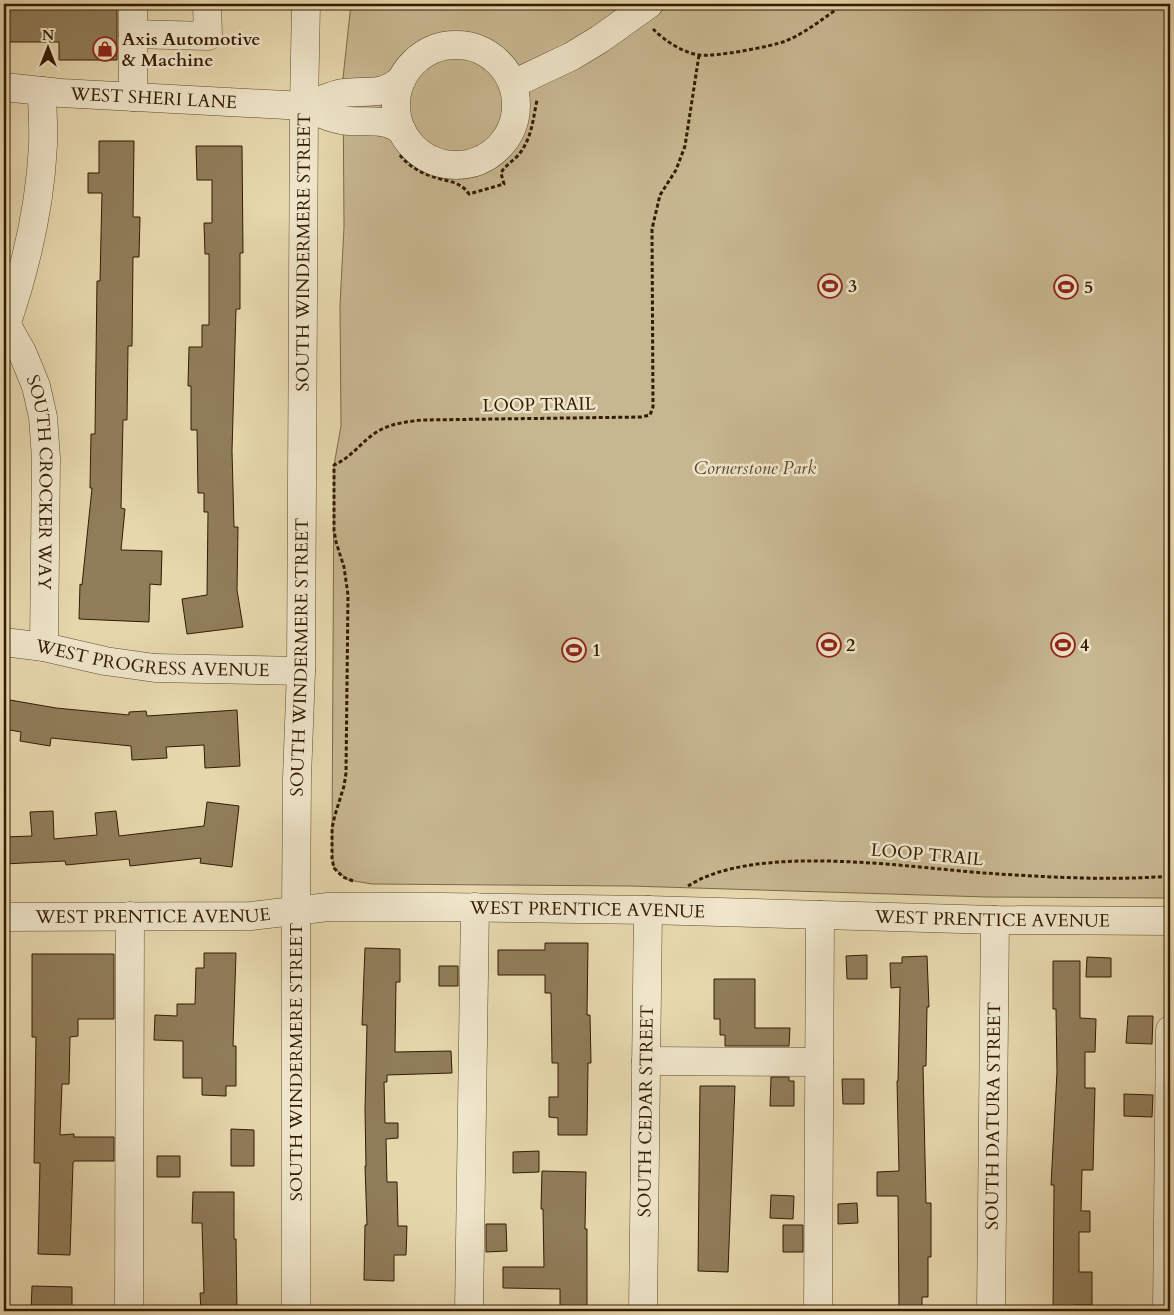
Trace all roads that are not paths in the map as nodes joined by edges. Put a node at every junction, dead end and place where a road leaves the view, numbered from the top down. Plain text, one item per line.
1 (133, 4) edge
2 (208, 4) edge
3 (306, 4) edge
4 (648, 14) edge
5 (133, 34) junction
6 (402, 79) junction
7 (513, 84) junction
8 (4, 87) edge
9 (42, 91) junction
10 (133, 97) junction
11 (304, 106) junction
12 (399, 140) junction
13 (5, 328) edge
14 (4, 642) edge
15 (44, 647) junction
16 (301, 671) junction
17 (475, 907) junction
18 (648, 910) junction
19 (296, 911) junction
20 (820, 915) junction
21 (130, 916) junction
22 (4, 917) edge
23 (995, 920) junction
24 (1170, 921) edge
25 (1170, 1030) edge
26 (646, 1061) junction
27 (819, 1062) junction
28 (129, 1311) edge
29 (296, 1311) edge
30 (469, 1311) edge
31 (643, 1311) edge
32 (818, 1311) edge
33 (991, 1311) edge
34 (1167, 1311) edge

1 - 5 street
2 - 5 street
3 - 11 street, SOUTH WINDERMERE STREET
4 - 7 street
5 - 10 street
6 - 7 street
6 - 11 street
6 - 12 street
7 - 12 street
8 - 9 street, WEST SHERI LANE
9 - 10 street, WEST SHERI LANE
9 - 13 street
10 - 11 street, WEST SHERI LANE
11 - 12 street
11 - 16 street, SOUTH WINDERMERE STREET
13 - 15 street, SOUTH CROCKER WAY
14 - 15 street, WEST PROGRESS AVENUE
15 - 16 street, WEST PROGRESS AVENUE
16 - 19 street, SOUTH WINDERMERE STREET
17 - 18 street, WEST PRENTICE AVENUE
17 - 19 street, WEST PRENTICE AVENUE
17 - 30 street
18 - 20 street, WEST PRENTICE AVENUE
18 - 26 street, SOUTH CEDAR STREET
19 - 21 street, WEST PRENTICE AVENUE
19 - 29 street, SOUTH WINDERMERE STREET
20 - 23 street, WEST PRENTICE AVENUE
20 - 27 street
21 - 22 street, WEST PRENTICE AVENUE
21 - 28 street
23 - 24 street, WEST PRENTICE AVENUE
23 - 33 street, SOUTH DATURA STREET
25 - 34 street
26 - 27 street
26 - 31 street, SOUTH CEDAR STREET
27 - 32 street

